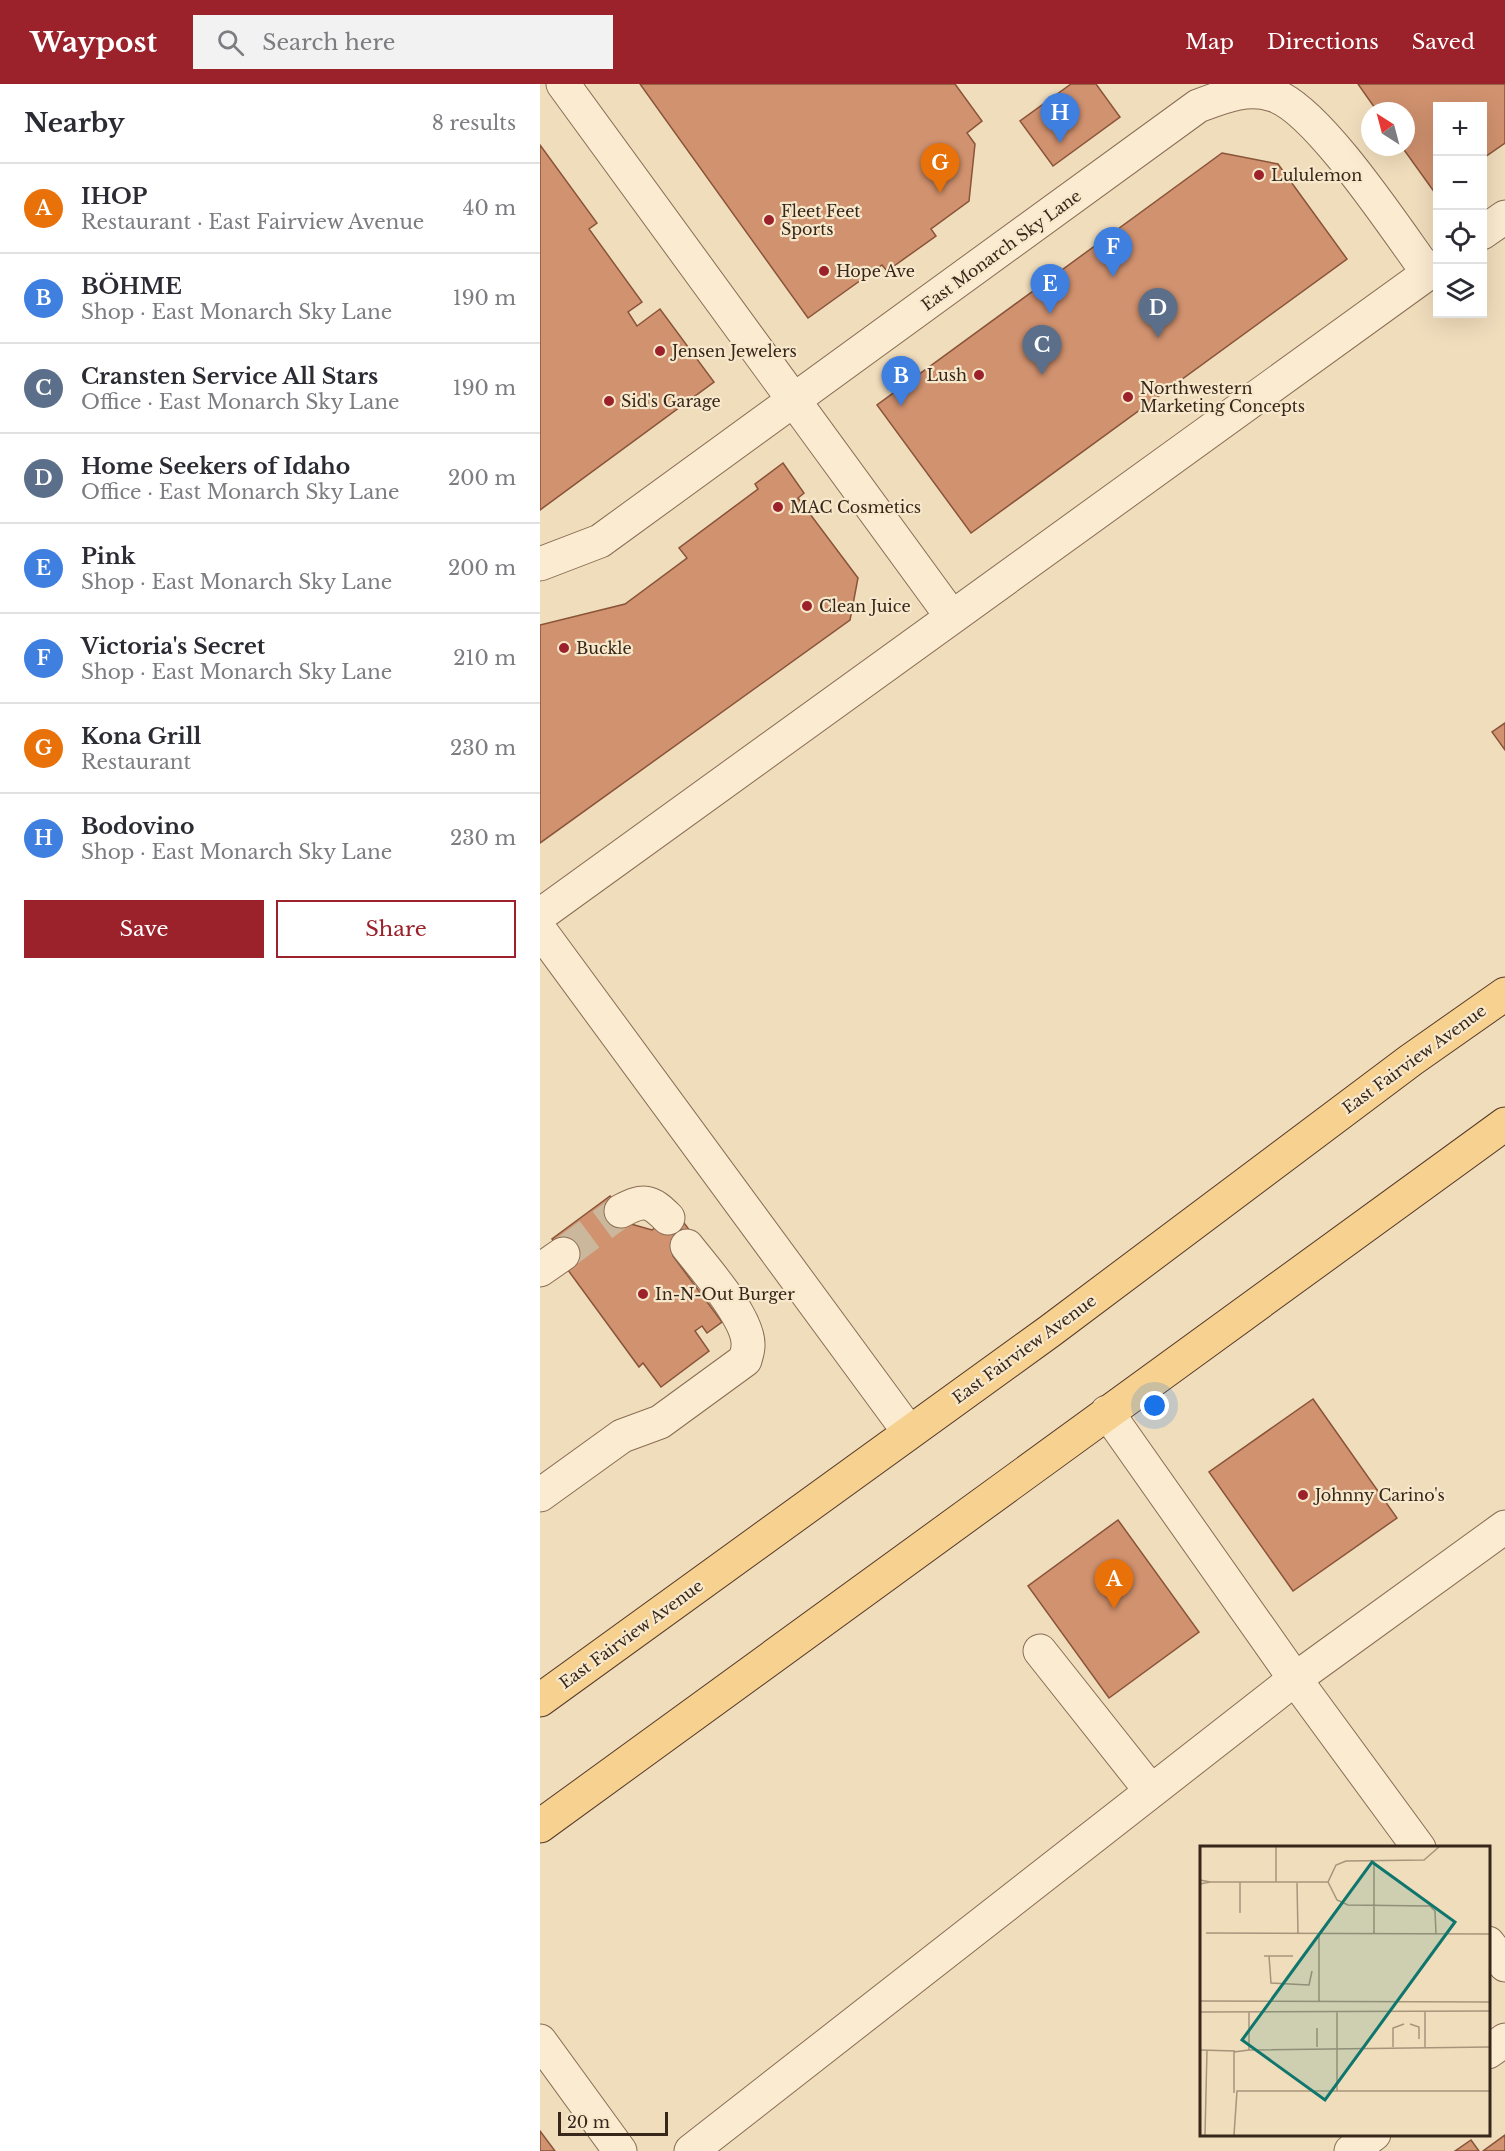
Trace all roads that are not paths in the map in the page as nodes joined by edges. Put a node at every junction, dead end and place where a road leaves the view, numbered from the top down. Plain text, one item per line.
1 (563, 84) edge
2 (1505, 217) edge
3 (1487, 230) edge
4 (1433, 269) edge
5 (794, 400) junction
6 (540, 564) edge
7 (952, 617) junction
8 (540, 915) edge
9 (540, 930) edge
10 (1505, 994) edge
11 (1505, 1124) edge
12 (621, 1211) tunnel mouth
13 (668, 1218) dead end
14 (687, 1246) dead end
15 (1107, 1412) junction
16 (909, 1432) junction
17 (540, 1495) edge
18 (1505, 1527) edge
19 (1040, 1651) dead end
20 (1295, 1679) junction
21 (540, 1700) edge
22 (1151, 1791) junction
23 (540, 1826) edge
24 (1418, 1846) edge
25 (1490, 1946) edge
26 (1505, 1965) edge
27 (1505, 2040) edge
28 (540, 2041) edge
29 (1490, 2051) edge
30 (1371, 2136) edge
31 (620, 2151) edge
32 (691, 2151) edge
33 (1351, 2151) edge

1 - 5 street
2 - 3 street
4 - 5 street, East Monarch Sky Lane
4 - 7 street
5 - 6 street, East Monarch Sky Lane
5 - 7 street
7 - 8 street
9 - 16 street
10 - 16 main road, East Fairview Avenue
11 - 15 main road
12 - 13 street
14 - 17 street
15 - 20 street
15 - 23 main road
16 - 21 main road, East Fairview Avenue
18 - 20 street
19 - 22 street
20 - 22 street
20 - 24 street
22 - 32 street
25 - 26 street
27 - 29 street
28 - 31 street
30 - 33 street

